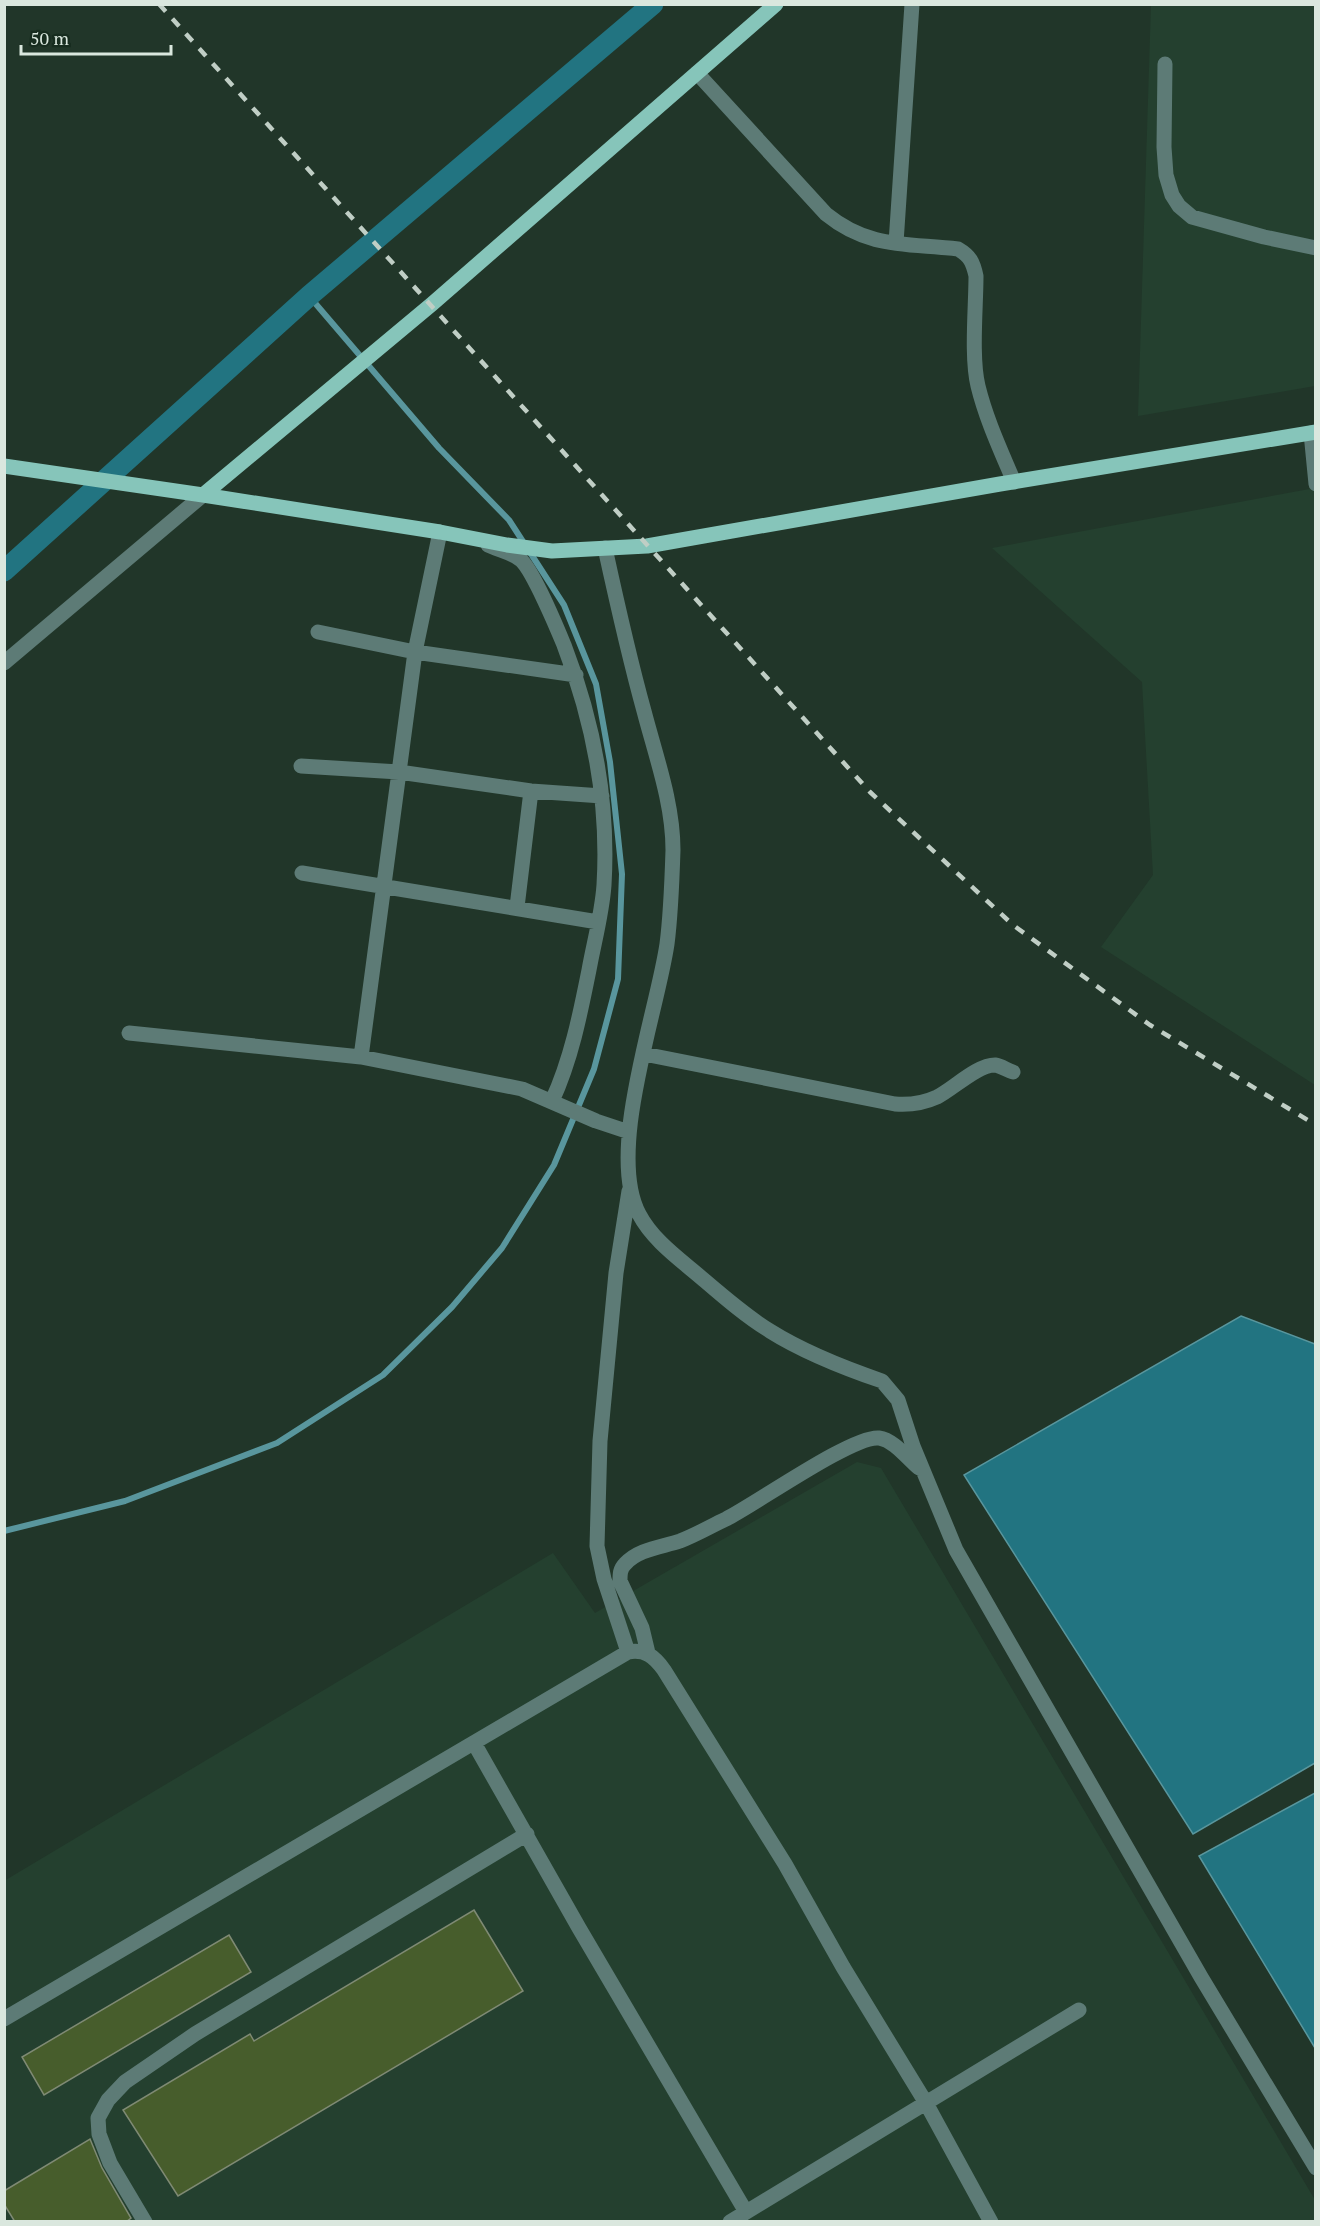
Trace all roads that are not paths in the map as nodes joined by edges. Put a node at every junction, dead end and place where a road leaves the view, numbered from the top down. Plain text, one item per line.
1 (776, 4) edge
2 (912, 4) edge
3 (1165, 64) dead end
4 (697, 73) junction
5 (896, 243) junction
6 (1316, 248) edge
7 (1313, 432) edge
8 (4, 466) edge
9 (1014, 482) junction
10 (1316, 484) edge
11 (203, 495) junction
12 (440, 532) junction
13 (476, 540) junction
14 (605, 548) junction
15 (318, 632) dead end
16 (415, 652) junction
17 (4, 663) edge
18 (576, 675) junction
19 (301, 766) dead end
20 (399, 772) junction
21 (531, 791) junction
22 (602, 796) junction
23 (302, 873) dead end
24 (383, 887) junction
25 (517, 907) junction
26 (598, 922) junction
27 (129, 1033) dead end
28 (644, 1054) junction
29 (361, 1057) junction
30 (1013, 1072) dead end
31 (559, 1104) junction
32 (629, 1132) junction
33 (629, 1188) junction
34 (923, 1473) junction
35 (628, 1652) junction
36 (648, 1653) junction
37 (474, 1743) junction
38 (527, 1834) junction
39 (1079, 2010) dead end
40 (4, 2019) edge
41 (926, 2103) junction
42 (1316, 2168) edge
43 (746, 2212) junction
44 (145, 2222) edge
45 (730, 2222) edge
46 (992, 2222) edge

1 - 4 main road
2 - 5 street
3 - 6 street
4 - 5 street
4 - 11 main road
5 - 9 street
7 - 9 main road
7 - 10 street
8 - 11 main road
9 - 14 main road
11 - 12 main road
11 - 17 street
12 - 13 main road
12 - 16 street
13 - 14 main road
13 - 18 street
14 - 28 street
15 - 16 street
16 - 18 street
16 - 20 street
18 - 22 street
19 - 20 street
20 - 21 street
20 - 24 street
21 - 22 street
21 - 25 street
22 - 26 street
23 - 24 street
24 - 25 street
24 - 29 street
25 - 26 street
26 - 31 street
27 - 29 street
28 - 30 street
28 - 32 street
29 - 31 street
31 - 32 street
32 - 33 street
33 - 34 street
33 - 35 street
34 - 36 street
34 - 42 street
35 - 36 street
35 - 37 street
36 - 41 street
37 - 38 street
37 - 40 street
38 - 43 street
38 - 44 street
39 - 41 street
41 - 43 street
41 - 46 street
43 - 45 street

